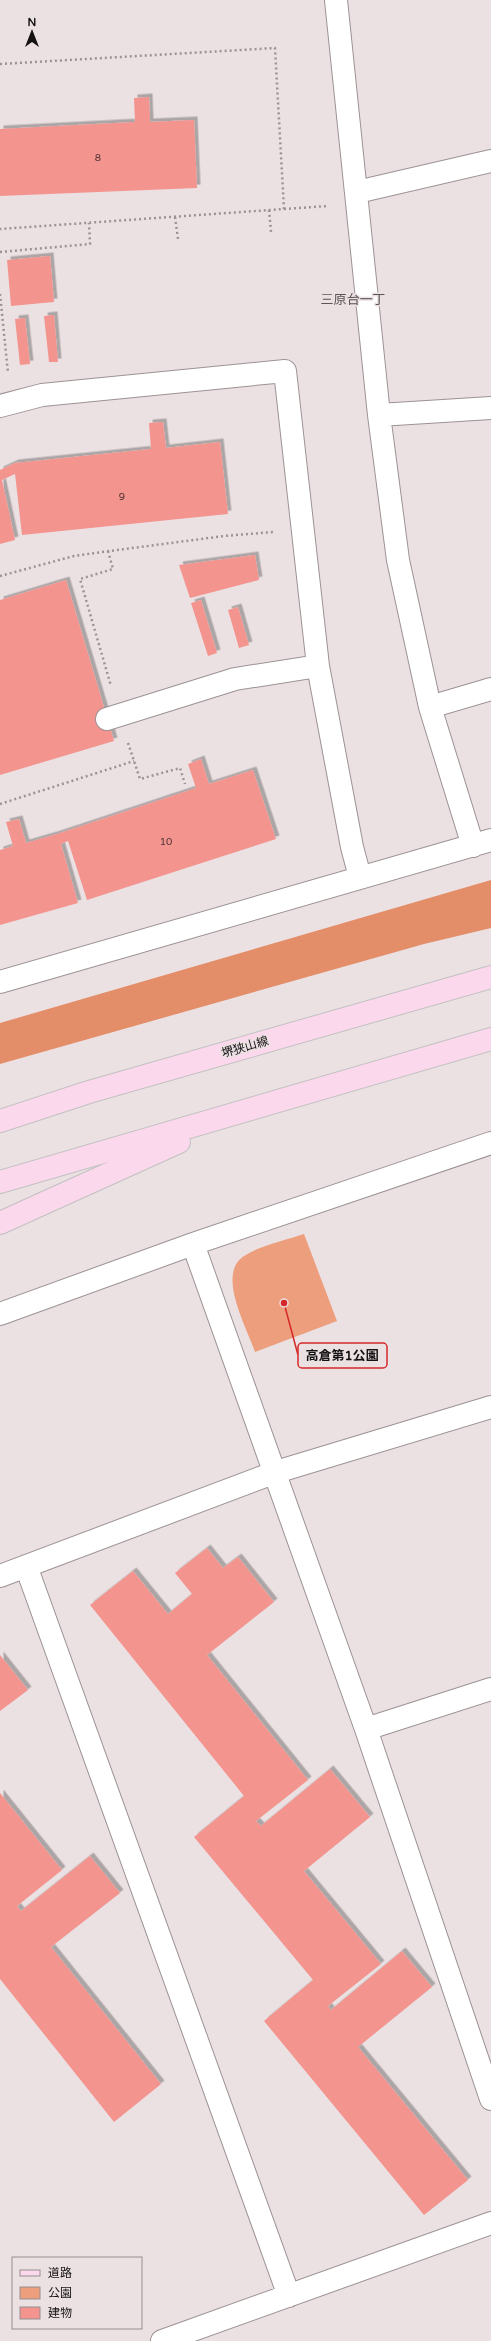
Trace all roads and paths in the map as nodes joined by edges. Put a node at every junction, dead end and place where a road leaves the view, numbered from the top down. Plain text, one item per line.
1 (336, 0) edge
2 (0, 64) edge
3 (491, 161) edge
4 (357, 192) junction
5 (334, 206) dead end
6 (284, 209) junction
7 (269, 210) junction
8 (175, 217) junction
9 (88, 223) junction
10 (0, 229) edge
11 (271, 232) dead end
12 (178, 239) dead end
13 (0, 252) edge
14 (0, 294) edge
15 (5, 404) edge
16 (491, 408) edge
17 (379, 415) junction
18 (303, 529) junction
19 (108, 551) junction
20 (0, 576) edge
21 (318, 666) junction
22 (491, 689) edge
23 (430, 707) junction
24 (113, 717) joint
25 (127, 739) dead end
26 (134, 761) junction
27 (185, 784) dead end
28 (0, 804) edge
29 (482, 843) edge
30 (360, 877) junction
31 (491, 977) edge
32 (0, 982) edge
33 (491, 1039) edge
34 (90, 1092) junction
35 (0, 1106) edge
36 (241, 1113) junction
37 (0, 1121) edge
38 (491, 1143) edge
39 (0, 1182) edge
40 (0, 1223) edge
41 (193, 1244) junction
42 (0, 1314) edge
43 (491, 1407) edge
44 (276, 1472) junction
45 (26, 1566) junction
46 (0, 1576) edge
47 (491, 1689) edge
48 (366, 1729) junction
49 (491, 2099) edge
50 (491, 2223) edge
51 (289, 2296) junction
52 (162, 2341) edge

1 - 4 street
2 - 6 path
3 - 4 street
4 - 17 street
5 - 6 path
6 - 7 path
7 - 8 path
7 - 11 path
8 - 9 path
8 - 12 path
9 - 10 path
9 - 13 path
14 - 15 path
15 - 18 street
16 - 17 street
17 - 23 street
18 - 19 path
18 - 21 street
19 - 20 path
19 - 24 path
21 - 24 street
21 - 30 street
22 - 23 street
23 - 29 street
25 - 26 path
26 - 27 path
26 - 28 path
29 - 30 street
30 - 32 street
31 - 34 main road, 堺狭山線
33 - 36 main road
34 - 35 main road
34 - 37 main road, 堺狭山線
36 - 39 main road
36 - 40 main road
38 - 41 street
41 - 42 street
41 - 44 street
43 - 44 street
44 - 45 street
44 - 48 street
45 - 46 street
45 - 51 street
47 - 48 street
48 - 49 street
50 - 51 street
51 - 52 street

